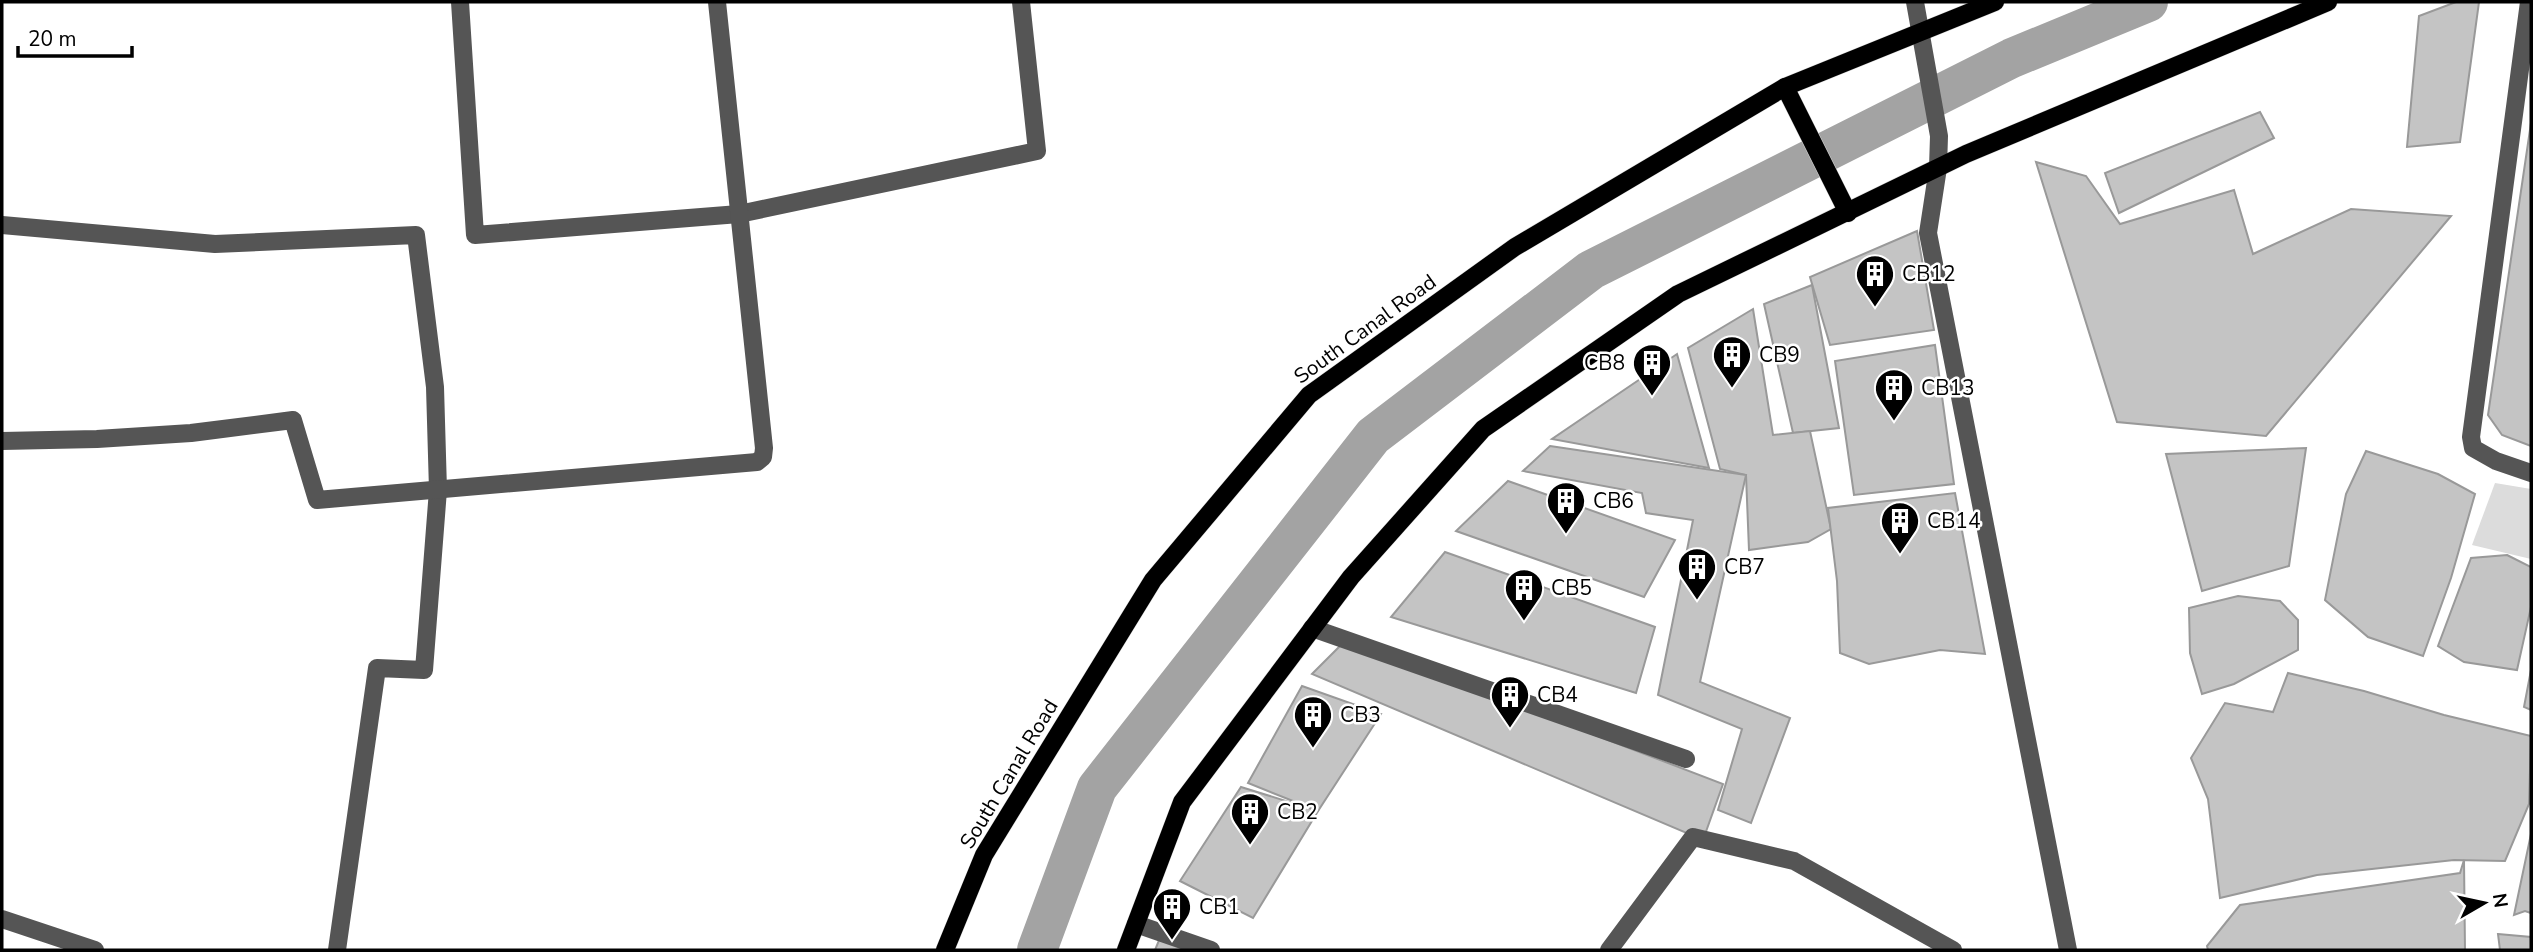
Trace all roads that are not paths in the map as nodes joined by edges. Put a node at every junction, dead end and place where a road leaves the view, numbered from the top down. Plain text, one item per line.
1 (460, 2) edge
2 (717, 2) edge
3 (1021, 2) edge
4 (1915, 2) edge
5 (1995, 2) edge
6 (2328, 2) edge
7 (2529, 2) edge
8 (1920, 36) junction
9 (1787, 90) junction
10 (1938, 168) junction
11 (1845, 209) junction
12 (739, 214) junction
13 (2, 225) edge
14 (2, 441) edge
15 (2531, 473) edge
16 (438, 489) junction
17 (1312, 628) junction
18 (1686, 759) dead end
19 (2, 919) edge
20 (1136, 924) junction
21 (95, 950) edge
22 (337, 950) edge
23 (945, 950) edge
24 (1126, 950) edge
25 (1211, 950) edge
26 (1609, 950) edge
27 (1953, 950) edge
28 (2068, 950) edge

1 - 12 street
2 - 12 street
3 - 12 street
4 - 8 street
5 - 8 main road, South Canal Road
6 - 10 main road
7 - 15 street
8 - 9 main road, South Canal Road
8 - 10 street
9 - 11 main road
9 - 23 main road, South Canal Road
10 - 11 main road
10 - 28 street
11 - 17 main road
12 - 16 street
13 - 16 street
14 - 16 street
16 - 22 street
17 - 18 street
17 - 20 main road
19 - 21 street
20 - 24 main road
20 - 25 street
26 - 27 street

